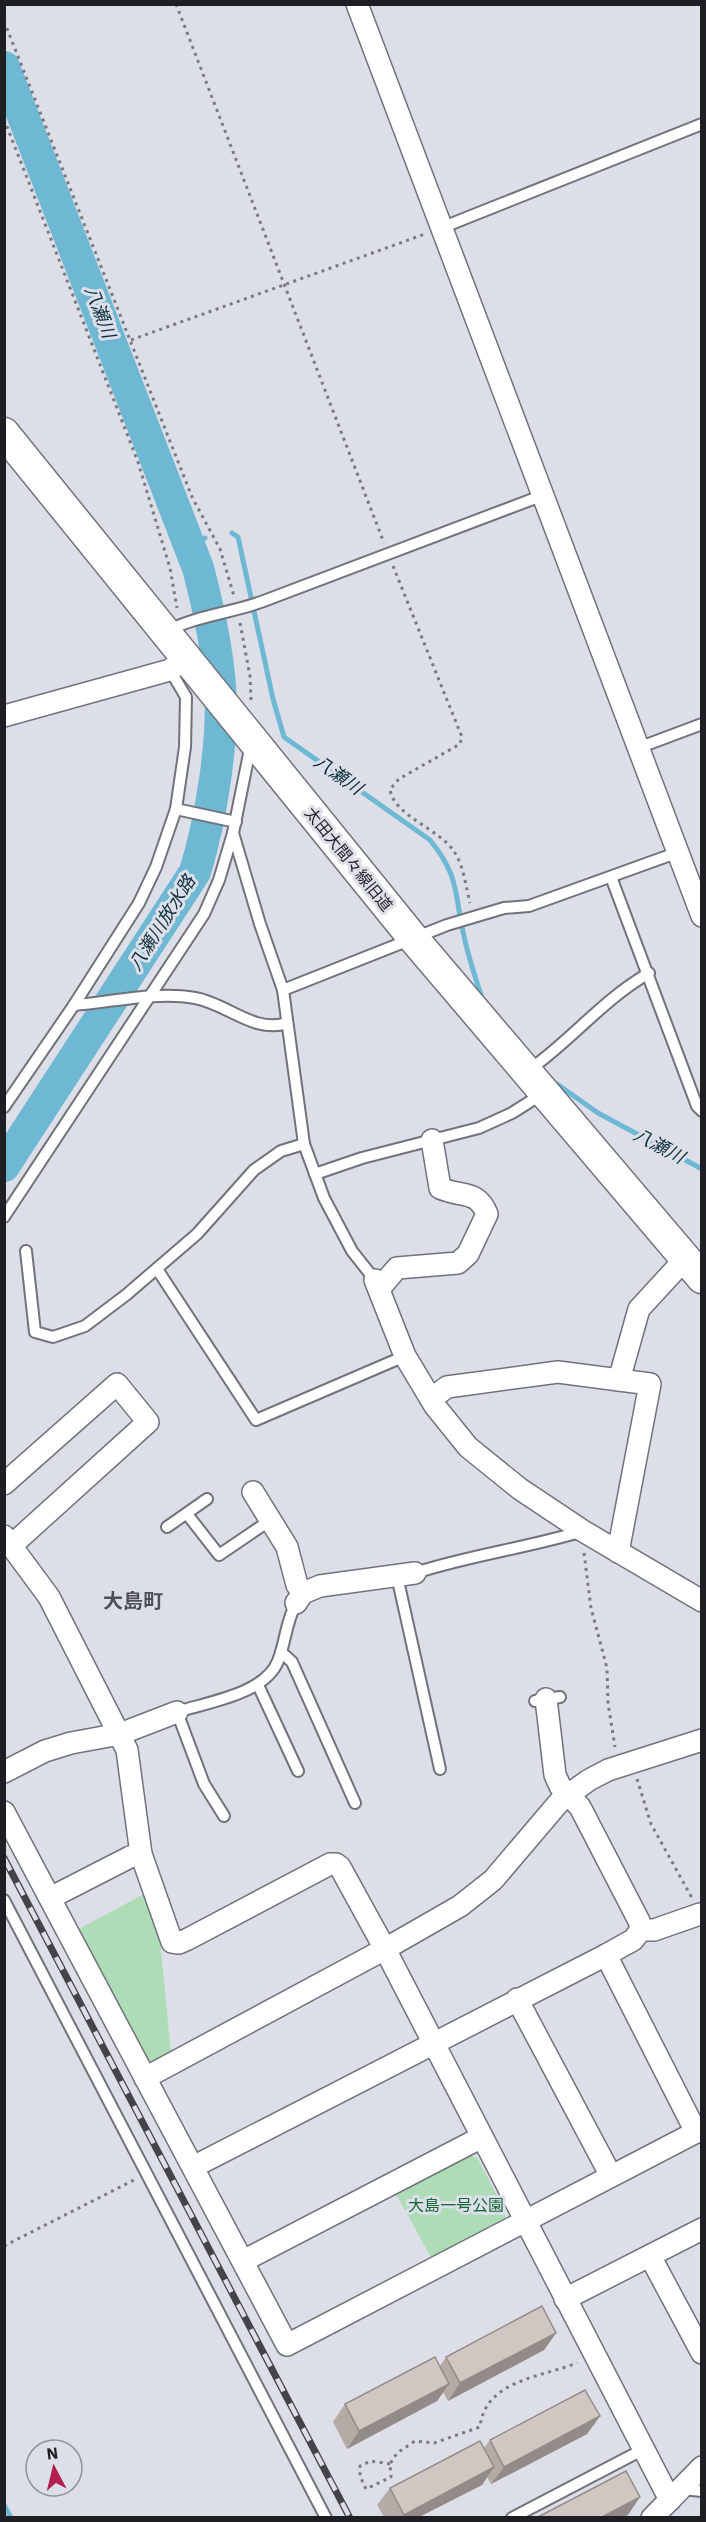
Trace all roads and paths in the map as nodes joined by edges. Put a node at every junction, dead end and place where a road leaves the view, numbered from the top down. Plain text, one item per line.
1 (176, 4) edge
2 (357, 4) edge
3 (4, 21) edge
4 (4, 119) edge
5 (702, 124) edge
6 (441, 228) junction
7 (286, 285) junction
8 (131, 340) junction
9 (4, 433) edge
10 (541, 496) junction
11 (388, 554) junction
12 (238, 610) junction
13 (178, 626) junction
14 (184, 667) junction
15 (4, 716) edge
16 (702, 724) edge
17 (249, 737) junction
18 (638, 748) junction
19 (179, 810) junction
20 (233, 825) junction
21 (676, 853) junction
22 (611, 877) junction
23 (474, 916) junction
24 (702, 916) edge
25 (413, 938) junction
26 (649, 973) junction
27 (283, 990) junction
28 (147, 998) junction
29 (78, 1005) junction
30 (287, 1023) junction
31 (535, 1083) junction
32 (4, 1107) edge
33 (702, 1112) edge
34 (432, 1140) junction
35 (304, 1144) junction
36 (315, 1174) junction
37 (4, 1217) edge
38 (26, 1251) dead end
39 (693, 1268) edge
40 (157, 1269) junction
41 (377, 1285) junction
42 (405, 1356) junction
43 (620, 1380) junction
44 (431, 1399) junction
45 (4, 1484) edge
46 (253, 1492) dead end
47 (207, 1499) dead end
48 (187, 1514) junction
49 (269, 1521) junction
50 (167, 1527) dead end
51 (583, 1531) junction
52 (8, 1540) edge
53 (618, 1552) junction
54 (406, 1574) junction
55 (300, 1598) junction
56 (702, 1601) edge
57 (281, 1652) junction
58 (258, 1685) junction
59 (547, 1699) dead end
60 (177, 1712) junction
61 (120, 1734) junction
62 (702, 1740) edge
63 (616, 1758) dead end
64 (440, 1769) dead end
65 (298, 1771) dead end
66 (4, 1772) edge
67 (633, 1772) dead end
68 (567, 1795) junction
69 (355, 1803) dead end
70 (4, 1812) edge
71 (224, 1815) dead end
72 (141, 1854) junction
73 (50, 1898) junction
74 (4, 1900) edge
75 (701, 1915) edge
76 (641, 1930) junction
77 (385, 1949) junction
78 (606, 1955) junction
79 (517, 1999) junction
80 (432, 2043) junction
81 (145, 2078) junction
82 (699, 2130) edge
83 (482, 2137) junction
84 (194, 2167) junction
85 (146, 2173) junction
86 (611, 2176) junction
87 (525, 2222) junction
88 (702, 2229) edge
89 (4, 2246) edge
90 (650, 2256) junction
91 (243, 2261) junction
92 (566, 2299) junction
93 (702, 2353) edge
94 (595, 2356) junction
95 (644, 2449) junction
96 (390, 2464) junction
97 (702, 2467) edge
98 (684, 2493) edge
99 (326, 2517) edge
100 (512, 2517) edge
101 (652, 2517) edge

1 - 7 path
2 - 6 street
3 - 8 path
4 - 13 path
5 - 6 lane
6 - 7 path
6 - 10 street
7 - 8 path
7 - 11 path
8 - 12 path
9 - 13 street, 太田大間々線旧道
10 - 11 lane
10 - 18 street
11 - 12 lane
11 - 23 path
12 - 13 lane
12 - 17 path
13 - 14 street, 太田大間々線旧道
14 - 15 street
14 - 17 street, 太田大間々線旧道
14 - 19 lane
16 - 18 lane
17 - 20 lane
17 - 25 street, 太田大間々線旧道
18 - 21 street
19 - 20 lane
19 - 29 lane
20 - 27 lane
20 - 28 lane
21 - 22 lane
21 - 24 street
22 - 23 lane
22 - 26 lane
23 - 25 lane
25 - 27 lane
25 - 31 street, 太田大間々線旧道
26 - 31 lane
26 - 33 lane
27 - 30 lane
28 - 29 lane
28 - 30 lane
28 - 37 lane
29 - 32 lane
30 - 35 lane
31 - 34 lane
31 - 39 street, 太田大間々線旧道
34 - 36 lane
34 - 41 street
35 - 36 lane
35 - 40 lane
36 - 41 lane
38 - 40 lane
39 - 43 street
40 - 42 lane
41 - 42 street
42 - 44 street
43 - 44 street
43 - 53 street
44 - 51 street
45 - 52 street
46 - 49 street
47 - 48 lane
48 - 49 lane
48 - 50 lane
49 - 55 street
51 - 53 street
51 - 54 lane
51 - 63 path
52 - 61 street
53 - 56 street
54 - 55 street
54 - 64 lane
55 - 57 lane
57 - 58 lane
57 - 69 lane
58 - 60 lane
58 - 65 lane
59 - 68 street
60 - 61 street
60 - 71 lane
61 - 66 street
61 - 72 street
62 - 68 street
67 - 75 path
68 - 76 street
68 - 77 street
70 - 73 street
72 - 73 street
72 - 77 street
73 - 81 street
74 - 85 lane
75 - 76 street
76 - 78 street
77 - 80 street
77 - 81 street
78 - 79 street
78 - 82 street
79 - 80 street
79 - 86 street
80 - 83 street
80 - 84 street
81 - 84 street
82 - 86 street
83 - 87 street
83 - 91 street
84 - 91 street
85 - 89 path
85 - 99 lane
86 - 87 street
87 - 91 street
87 - 92 street
88 - 90 street
90 - 92 street
90 - 93 street
92 - 94 street
94 - 95 street
94 - 96 path
95 - 98 street
95 - 100 lane
96 - 96 path
97 - 98 street
98 - 101 street

